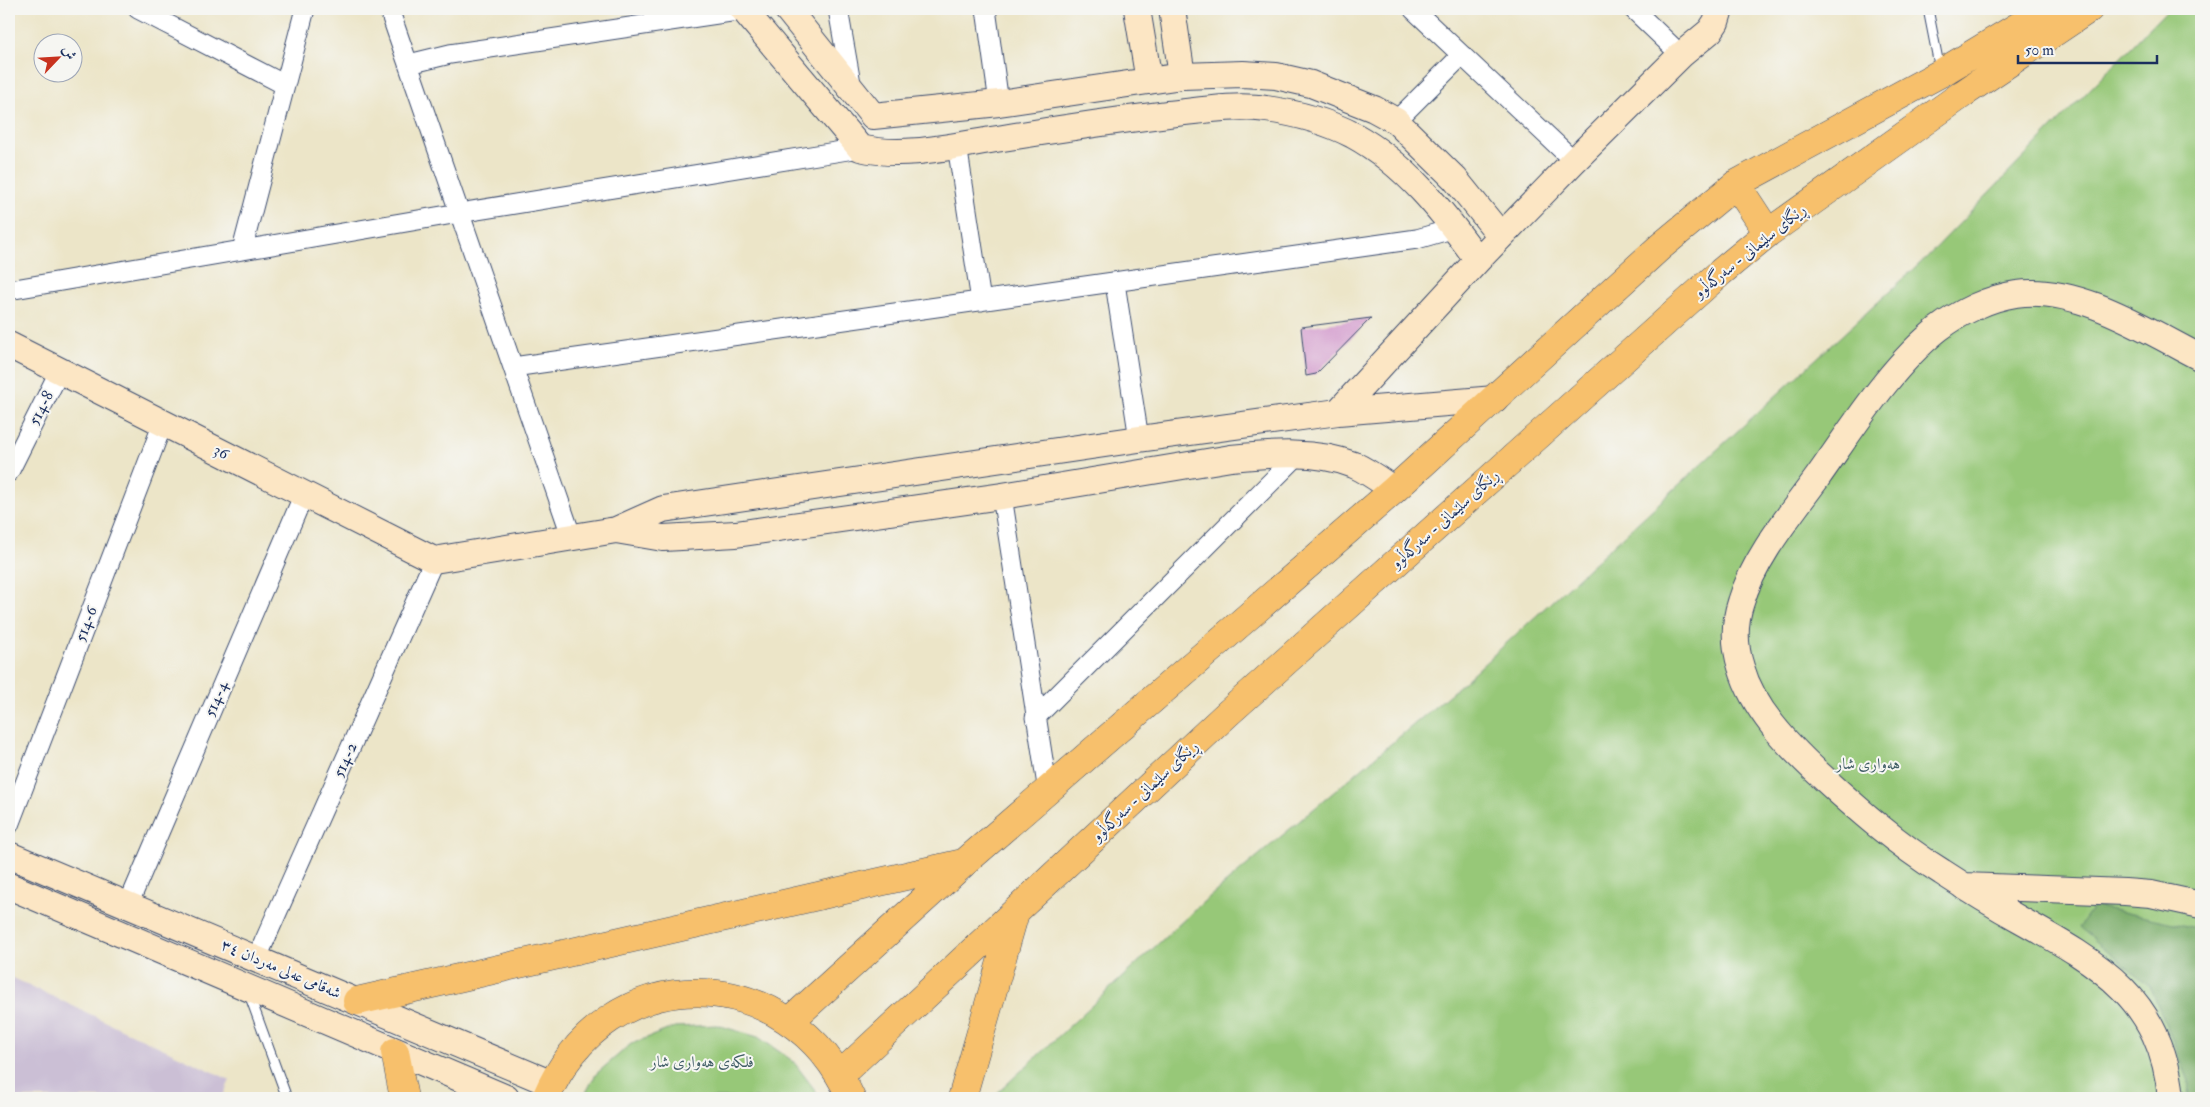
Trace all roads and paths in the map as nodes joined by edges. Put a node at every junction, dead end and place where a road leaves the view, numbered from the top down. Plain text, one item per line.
1 (139, 9) edge
2 (305, 9) edge
3 (389, 9) edge
4 (743, 9) edge
5 (787, 9) edge
6 (838, 9) edge
7 (986, 9) edge
8 (1137, 9) edge
9 (1172, 9) edge
10 (1413, 9) edge
11 (1633, 9) edge
12 (1720, 9) edge
13 (1928, 9) edge
14 (2047, 9) edge
15 (2088, 9) edge
16 (1462, 55) junction
17 (1681, 55) junction
18 (409, 64) junction
19 (1180, 64) junction
20 (1147, 69) junction
21 (1941, 73) junction
22 (285, 85) junction
23 (852, 90) junction
24 (999, 103) junction
25 (1396, 120) junction
26 (957, 145) junction
27 (860, 148) junction
28 (1574, 160) junction
29 (1736, 184) junction
30 (1477, 206) junction
31 (459, 213) junction
32 (1455, 228) junction
33 (1768, 232) junction
34 (1501, 236) junction
35 (242, 250) junction
36 (1478, 260) junction
37 (1115, 283) junction
38 (9, 290) edge
39 (981, 301) junction
40 (9, 345) edge
41 (2201, 358) edge
42 (513, 367) junction
43 (60, 370) junction
44 (1495, 399) junction
45 (1338, 412) junction
46 (163, 422) junction
47 (1139, 439) junction
48 (1298, 455) junction
49 (9, 472) edge
50 (1394, 490) junction
51 (304, 494) junction
52 (1002, 496) junction
53 (616, 530) junction
54 (572, 538) junction
55 (434, 560) junction
56 (1034, 718) junction
57 (1048, 792) junction
58 (9, 825) edge
59 (9, 855) edge
60 (964, 863) junction
61 (9, 886) edge
62 (1963, 886) junction
63 (128, 905) junction
64 (2201, 905) edge
65 (1015, 913) junction
66 (256, 960) junction
67 (246, 987) junction
68 (357, 1001) junction
69 (790, 1021) junction
70 (395, 1052) junction
71 (845, 1086) edge
72 (549, 1091) edge
73 (287, 1098) edge
74 (404, 1098) edge
75 (506, 1098) edge
76 (962, 1098) edge
77 (2171, 1098) edge

1 - 22 street
2 - 22 street
3 - 18 street
4 - 18 street
4 - 27 street
5 - 23 street
6 - 23 street
7 - 24 street
8 - 20 street
9 - 19 street
10 - 16 street
11 - 17 street
12 - 17 street
13 - 21 lane
14 - 21 main road
15 - 33 main road, ڕێگای سلێمانی - سەرگەڵوو
16 - 25 street
16 - 28 street
17 - 28 street
18 - 31 street
19 - 20 street
19 - 25 street
20 - 24 street
21 - 29 main road
22 - 35 street
23 - 24 street
23 - 27 street
25 - 30 street
26 - 27 street
26 - 32 street
26 - 39 street
27 - 31 street
28 - 34 street
29 - 33 main road
29 - 44 main road
30 - 32 street
30 - 34 street
31 - 35 street
31 - 42 street
32 - 36 street
32 - 37 street
33 - 65 main road, ڕێگای سلێمانی - سەرگەڵوو
34 - 36 street
35 - 38 street
36 - 45 street
37 - 39 street
37 - 47 street
39 - 42 street
40 - 43 street, 36
41 - 62 street
42 - 54 street
43 - 46 street, 36
43 - 49 street, 514-8
44 - 45 street
44 - 50 main road
45 - 47 street
46 - 51 street, 36
46 - 58 street, 514-6
47 - 53 street
48 - 50 street
48 - 52 street
48 - 56 street
50 - 57 main road
51 - 55 street, 36
51 - 63 street, 514-4
52 - 53 street
52 - 56 street
53 - 54 street
54 - 55 street
55 - 66 street, 514-2
56 - 57 street
57 - 60 main road
59 - 63 street, شەقامی عەلی مەردان ٣٤
60 - 68 main road
60 - 69 main road
61 - 67 street, شەقامی عەلی مەردان ٣٤
62 - 64 street
62 - 77 street
63 - 66 street, شەقامی عەلی مەردان ٣٤
65 - 71 main road, ڕێگای سلێمانی - سەرگەڵوو
65 - 76 main road
66 - 68 street, شەقامی عەلی مەردان ٣٤
67 - 70 street, شەقامی عەلی مەردان ٣٤
67 - 73 lane
68 - 72 street, شەقامی عەلی مەردان ٣٤
69 - 71 main road
69 - 72 main road
70 - 74 main road
70 - 75 street, شەقامی عەلی مەردان ٣٤

